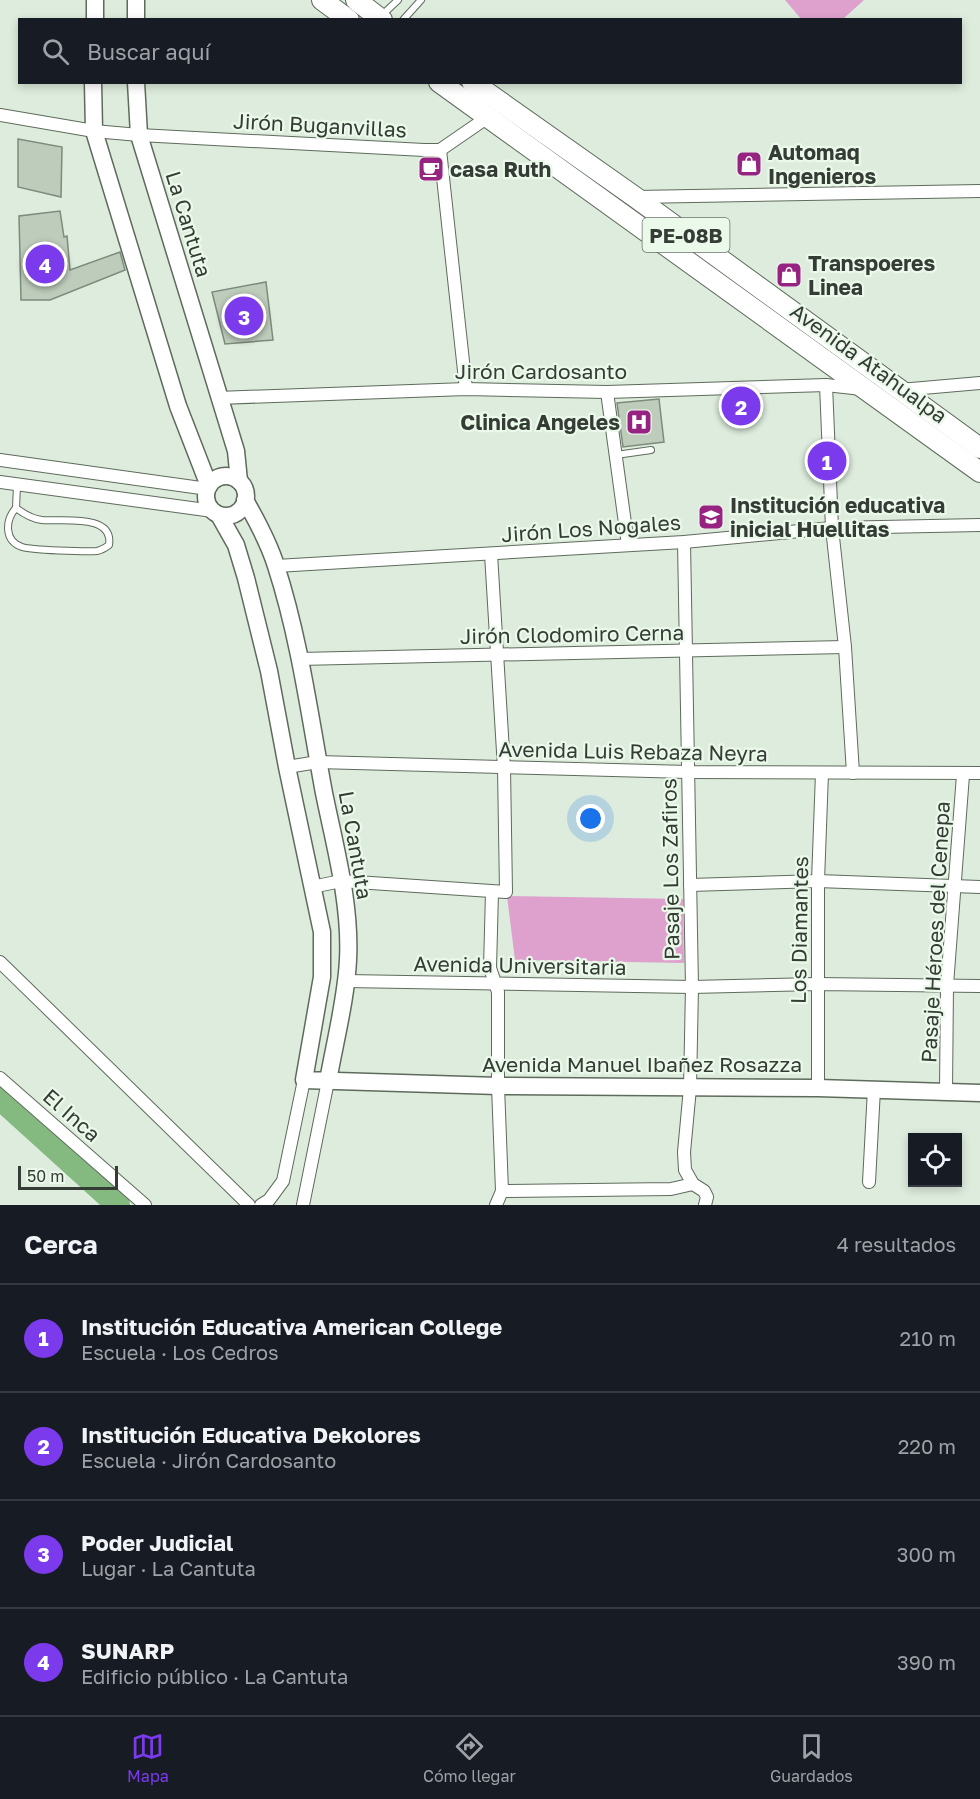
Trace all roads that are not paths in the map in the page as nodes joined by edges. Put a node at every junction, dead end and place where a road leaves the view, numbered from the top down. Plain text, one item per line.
1 (95, 0) edge
2 (136, 0) edge
3 (322, 0) edge
4 (356, 0) edge
5 (398, 0) edge
6 (421, 0) edge
7 (95, 18) edge
8 (136, 18) edge
9 (346, 18) edge
10 (379, 18) edge
11 (381, 18) edge
12 (405, 18) edge
13 (93, 84) edge
14 (136, 84) edge
15 (442, 84) edge
16 (475, 84) edge
17 (0, 115) edge
18 (488, 117) junction
19 (94, 131) junction
20 (139, 135) junction
21 (440, 150) junction
22 (980, 191) edge
23 (635, 197) junction
24 (980, 383) edge
25 (826, 385) junction
26 (466, 389) junction
27 (864, 389) junction
28 (898, 390) junction
29 (607, 392) junction
30 (219, 398) junction
31 (980, 448) edge
32 (651, 450) dead end
33 (616, 455) junction
34 (0, 460) edge
35 (980, 472) edge
36 (238, 481) junction
37 (0, 482) edge
38 (17, 484) junction
39 (208, 488) junction
40 (245, 500) junction
41 (16, 508) junction
42 (216, 513) junction
43 (980, 525) edge
44 (832, 528) junction
45 (684, 542) junction
46 (628, 545) junction
47 (490, 554) junction
48 (276, 566) junction
49 (845, 647) junction
50 (685, 651) junction
51 (496, 656) junction
52 (299, 659) junction
53 (318, 762) junction
54 (287, 767) junction
55 (504, 768) junction
56 (688, 772) junction
57 (822, 773) junction
58 (853, 773) junction
59 (980, 773) edge
60 (963, 775) junction
61 (341, 881) junction
62 (818, 881) junction
63 (690, 885) junction
64 (312, 887) junction
65 (980, 887) edge
66 (954, 888) junction
67 (492, 892) junction
68 (0, 962) edge
69 (346, 981) junction
70 (495, 984) junction
71 (817, 984) junction
72 (947, 985) junction
73 (980, 986) edge
74 (692, 987) junction
75 (0, 1078) edge
76 (304, 1080) junction
77 (328, 1081) junction
78 (498, 1086) junction
79 (690, 1088) junction
80 (818, 1088) junction
81 (874, 1089) junction
82 (946, 1091) junction
83 (980, 1093) edge
84 (869, 1182) dead end
85 (693, 1184) junction
86 (502, 1191) junction
87 (145, 1205) edge
88 (249, 1205) edge
89 (261, 1205) edge
90 (303, 1205) edge
91 (496, 1205) edge
92 (706, 1205) edge

1 - 7 street
2 - 8 street
3 - 9 main road
4 - 10 main road
5 - 11 lane
6 - 12 lane
13 - 19 street
14 - 20 street, La Cantuta
15 - 18 main road, Avenida Atahualpa / PE-08B
16 - 23 main road, Avenida Atahualpa / PE-08B
17 - 19 street, Jirón Buganvillas
18 - 21 street
18 - 27 main road, Avenida Atahualpa / PE-08B
19 - 20 street, Jirón Buganvillas
19 - 39 street
20 - 21 street, Jirón Buganvillas
20 - 30 street, La Cantuta
21 - 26 street
22 - 23 street
23 - 28 main road, Avenida Atahualpa / PE-08B
24 - 28 street, Jirón Cardosanto
25 - 27 street, Jirón Cardosanto
25 - 29 street, Jirón Cardosanto
25 - 44 street
26 - 29 street, Jirón Cardosanto
26 - 30 street, Jirón Cardosanto
27 - 28 street, Jirón Cardosanto
27 - 35 main road, Avenida Atahualpa / PE-08B
28 - 31 main road, Avenida Atahualpa / PE-08B
29 - 33 street
30 - 36 street, La Cantuta
32 - 33 lane
33 - 46 street
34 - 39 street
36 - 39 street
36 - 40 street, La Cantuta
37 - 38 street
38 - 41 lane
38 - 42 street
39 - 42 street
40 - 42 street
40 - 48 street, La Cantuta
41 - 41 lane
42 - 54 street
43 - 44 street, Jirón Los Nogales
44 - 45 street, Jirón Los Nogales
44 - 49 street
45 - 46 street, Jirón Los Nogales
45 - 50 street, Pasaje Los Zafiros
46 - 47 street, Jirón Los Nogales
47 - 48 street, Jirón Los Nogales
47 - 51 street
48 - 52 street, La Cantuta
49 - 50 street, Jirón Clodomiro Cerna
49 - 58 street
50 - 51 street, Jirón Clodomiro Cerna
50 - 56 street, Pasaje Los Zafiros
51 - 52 street, Jirón Clodomiro Cerna
51 - 55 street
52 - 53 street, La Cantuta
53 - 54 street, Avenida Luis Rebaza Neyra
53 - 55 street, Avenida Luis Rebaza Neyra
53 - 61 street, La Cantuta
54 - 64 street
55 - 56 street, Avenida Luis Rebaza Neyra
55 - 67 street
56 - 57 street, Avenida Luis Rebaza Neyra
56 - 63 street, Pasaje Los Zafiros
57 - 58 street, Avenida Luis Rebaza Neyra
57 - 62 street, Los Diamantes
58 - 60 street, Avenida Luis Rebaza Neyra
59 - 60 street, Avenida Luis Rebaza Neyra
60 - 66 street, Pasaje Héroes del Cenepa
61 - 64 street
61 - 67 street
61 - 69 street, La Cantuta
62 - 63 street
62 - 66 street
62 - 71 street, Los Diamantes
63 - 74 street, Pasaje Los Zafiros
64 - 76 street
65 - 66 street
66 - 72 street, Pasaje Héroes del Cenepa
67 - 70 street
68 - 88 street
69 - 70 street, Avenida Universitaria
69 - 77 street, La Cantuta
70 - 74 street, Avenida Universitaria
70 - 78 street
71 - 72 street, Avenida Universitaria
71 - 74 street, Avenida Universitaria
71 - 80 street, Los Diamantes
72 - 73 street, Avenida Universitaria
72 - 82 street, Pasaje Héroes del Cenepa
74 - 79 street, Pasaje Los Zafiros
75 - 87 street, El Inca
76 - 77 street, Avenida Manuel Ibañez Rosazza
76 - 89 street
77 - 78 street, Avenida Manuel Ibañez Rosazza
77 - 90 street, La Cantuta
78 - 79 street, Avenida Manuel Ibañez Rosazza
78 - 86 street
79 - 80 street, Avenida Manuel Ibañez Rosazza
79 - 85 street, Pasaje Los Zafiros
80 - 81 street, Avenida Manuel Ibañez Rosazza
81 - 82 street, Avenida Manuel Ibañez Rosazza
81 - 84 street
82 - 83 street, Avenida Manuel Ibañez Rosazza
85 - 86 street
85 - 92 street, Pasaje Los Zafiros
86 - 91 street

